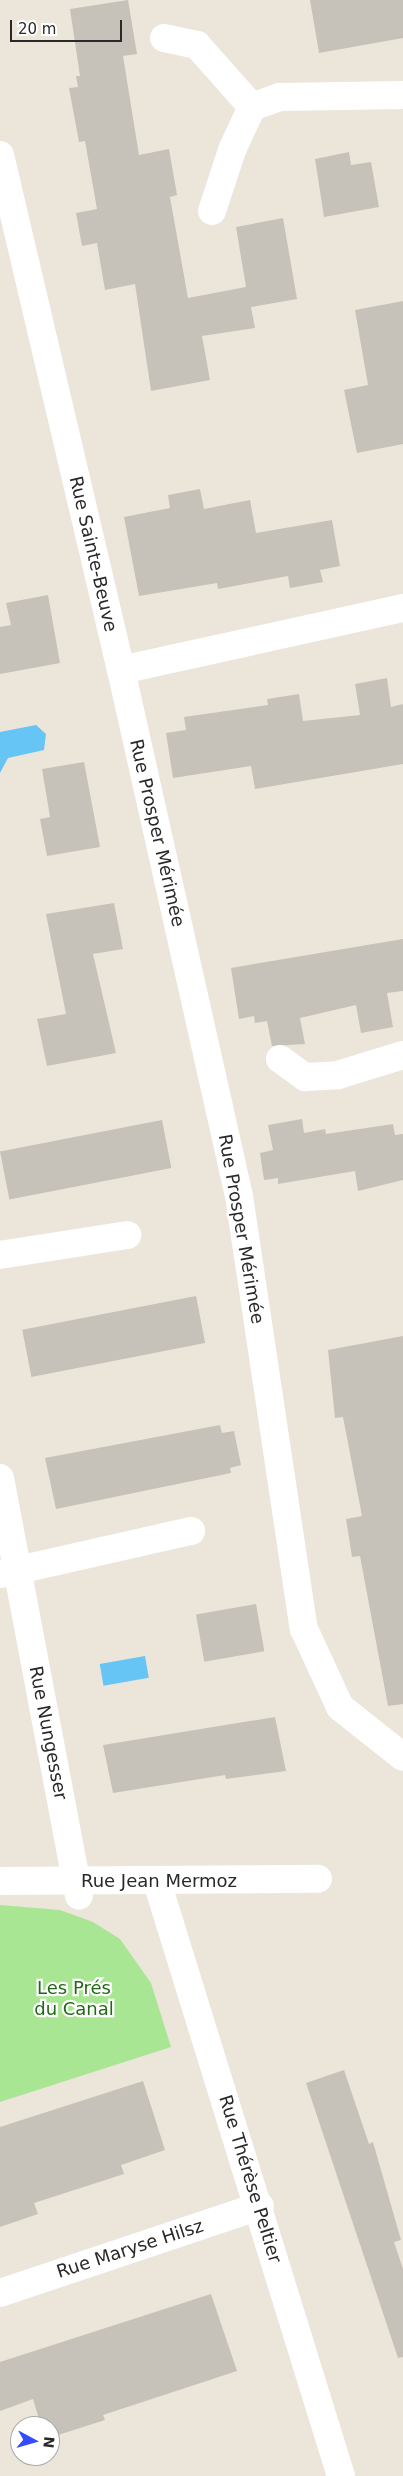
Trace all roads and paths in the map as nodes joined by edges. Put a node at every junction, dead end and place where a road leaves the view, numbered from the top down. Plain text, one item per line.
1 (164, 38) dead end
2 (403, 95) edge
3 (252, 107) junction
4 (0, 155) edge
5 (212, 212) dead end
6 (403, 608) edge
7 (121, 670) junction
8 (403, 1056) edge
9 (280, 1059) dead end
10 (127, 1234) dead end
11 (0, 1256) edge
12 (0, 1478) edge
13 (191, 1530) dead end
14 (9, 1572) edge
15 (403, 1757) edge
16 (318, 1879) dead end
17 (0, 1880) edge
18 (157, 1882) junction
19 (78, 1889) junction
20 (260, 2206) junction
21 (0, 2293) edge
22 (341, 2476) edge

1 - 3 street
2 - 3 street
3 - 5 street
4 - 7 street, Rue Sainte-Beuve
6 - 7 street
7 - 15 street, Rue Prosper Mérimée
8 - 9 street
10 - 11 street
12 - 14 street, Rue Nungesser
13 - 14 street
14 - 19 street, Rue Nungesser
16 - 18 street, Rue Jean Mermoz
17 - 19 street, Rue Jean Mermoz
18 - 19 street, Rue Jean Mermoz
18 - 20 street, Rue Thérèse Peltier
20 - 21 street, Rue Maryse Hilsz
20 - 22 street, Rue Thérèse Peltier

